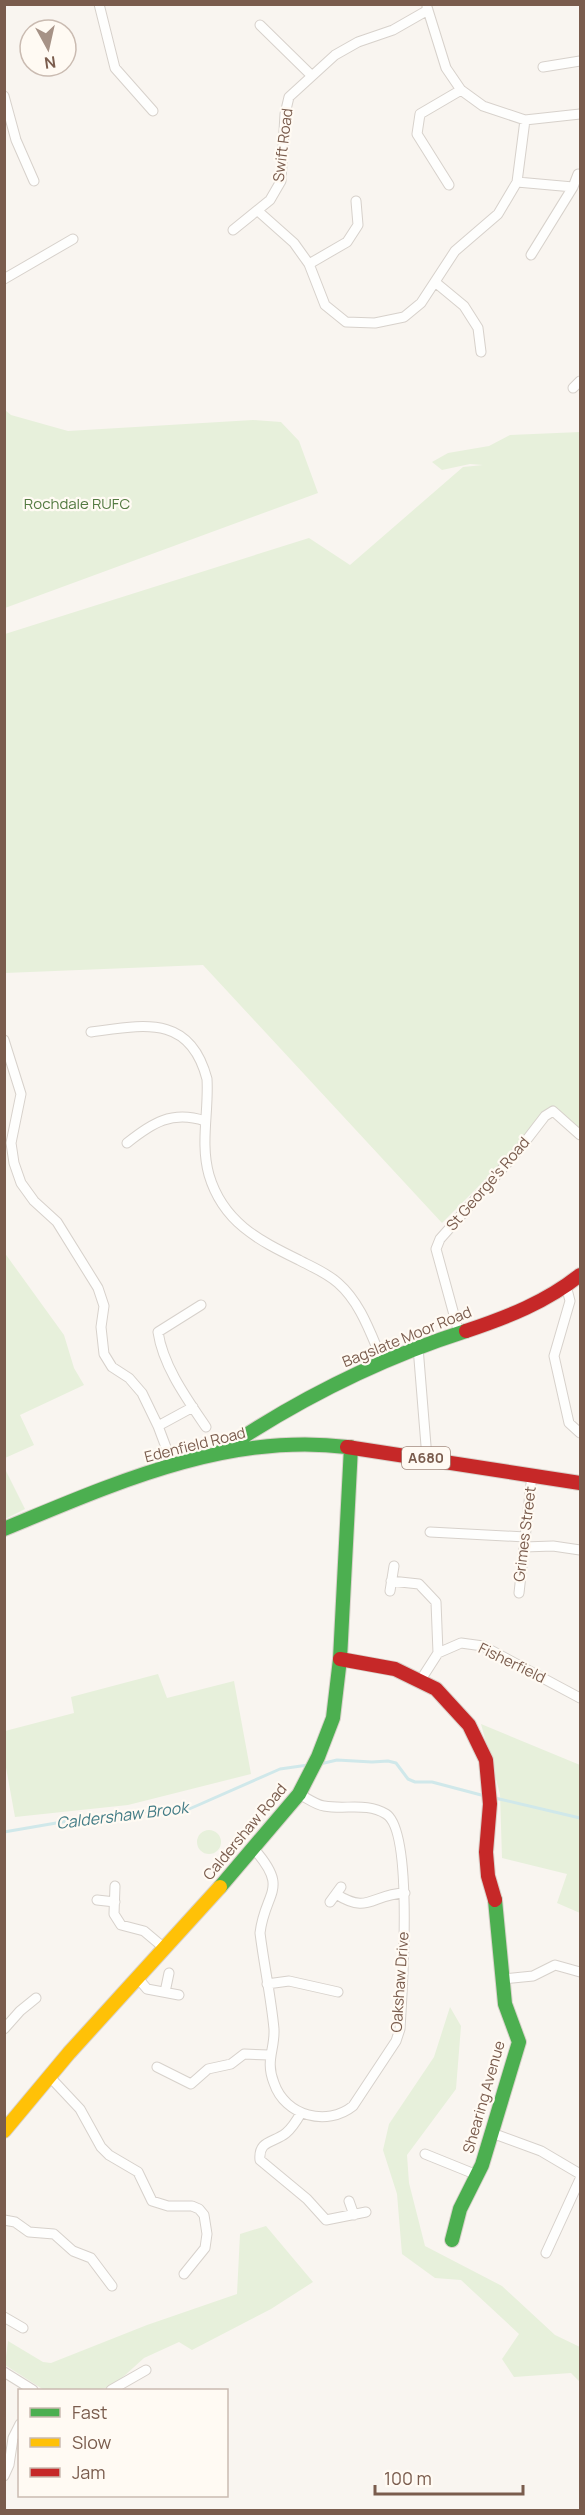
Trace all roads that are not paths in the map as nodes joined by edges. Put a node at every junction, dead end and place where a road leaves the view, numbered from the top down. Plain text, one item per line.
1 (99, 4) edge
2 (427, 8) edge
3 (261, 25) dead end
4 (580, 61) edge
5 (543, 67) dead end
6 (311, 75) junction
7 (461, 90) junction
8 (4, 96) edge
9 (153, 111) dead end
10 (580, 114) edge
11 (525, 120) junction
12 (578, 174) dead end
13 (34, 181) dead end
14 (517, 182) junction
15 (449, 185) dead end
16 (573, 187) junction
17 (356, 201) dead end
18 (258, 211) junction
19 (233, 230) dead end
20 (73, 239) dead end
21 (531, 255) dead end
22 (309, 264) junction
23 (4, 279) edge
24 (435, 282) junction
25 (481, 352) dead end
26 (91, 1032) dead end
27 (4, 1040) edge
28 (206, 1121) junction
29 (580, 1136) edge
30 (127, 1143) dead end
31 (580, 1275) edge
32 (564, 1289) junction
33 (201, 1305) dead end
34 (459, 1333) junction
35 (418, 1347) junction
36 (383, 1362) junction
37 (192, 1407) junction
38 (269, 1420) junction
39 (158, 1426) junction
40 (206, 1427) dead end
41 (580, 1433) edge
42 (271, 1445) junction
43 (351, 1447) junction
44 (219, 1453) junction
45 (427, 1458) junction
46 (173, 1466) junction
47 (532, 1474) junction
48 (580, 1483) edge
49 (4, 1529) edge
50 (430, 1532) dead end
51 (524, 1542) junction
52 (580, 1550) edge
53 (394, 1566) dead end
54 (519, 1593) dead end
55 (438, 1653) junction
56 (340, 1659) junction
57 (420, 1681) junction
58 (580, 1698) edge
59 (299, 1794) junction
60 (254, 1849) junction
61 (115, 1886) dead end
62 (405, 1893) junction
63 (336, 1894) dead end
64 (97, 1900) dead end
65 (115, 1902) junction
66 (163, 1947) junction
67 (580, 1972) edge
68 (169, 1973) dead end
69 (137, 1977) junction
70 (502, 1980) junction
71 (267, 1984) junction
72 (322, 1989) junction
73 (165, 1992) junction
74 (338, 1992) dead end
75 (178, 1995) dead end
76 (36, 1998) dead end
77 (319, 2000) dead end
78 (4, 2029) edge
79 (269, 2055) junction
80 (157, 2067) dead end
81 (49, 2076) junction
82 (191, 2084) junction
83 (194, 2095) dead end
84 (301, 2112) junction
85 (6, 2123) edge
86 (492, 2133) junction
87 (425, 2154) dead end
88 (580, 2174) edge
89 (477, 2175) junction
90 (580, 2179) edge
91 (152, 2201) junction
92 (349, 2201) dead end
93 (144, 2208) dead end
94 (366, 2212) dead end
95 (354, 2215) junction
96 (4, 2220) edge
97 (452, 2241) dead end
98 (546, 2253) dead end
99 (184, 2274) dead end
100 (112, 2286) dead end
101 (4, 2317) edge
102 (23, 2328) dead end
103 (146, 2370) dead end
104 (4, 2372) edge
105 (30, 2389) edge
106 (114, 2389) edge
107 (18, 2428) edge
108 (4, 2476) edge

1 - 9 street
2 - 6 street, Swift Road
2 - 7 street
3 - 6 street
4 - 5 street
6 - 18 street, Swift Road
7 - 11 street
7 - 15 street
8 - 13 street
10 - 11 street
11 - 14 street
12 - 16 street
14 - 16 street
14 - 24 street
16 - 21 street
17 - 22 street
18 - 19 street, Swift Road
18 - 22 street
20 - 23 street
22 - 24 street
24 - 25 street
26 - 28 street
27 - 39 street
28 - 30 street
28 - 36 street
29 - 34 street, St George's Road
31 - 32 street, Bagslate Moor Road
32 - 34 street, Bagslate Moor Road
32 - 41 street
33 - 37 street
34 - 35 street, Bagslate Moor Road
35 - 36 street, Bagslate Moor Road
35 - 45 street
36 - 38 street, Bagslate Moor Road
37 - 39 street
37 - 40 street
38 - 42 street
38 - 44 street, Bagslate Moor Road
39 - 46 street
42 - 43 street, Edenfield Road / A680
42 - 44 street, Edenfield Road / A680
43 - 45 street, Edenfield Road / A680
43 - 56 street, Caldershaw Road
44 - 46 street, Edenfield Road / A680
45 - 47 street, Edenfield Road / A680
46 - 49 street, Edenfield Road / A680
47 - 48 street, Edenfield Road / A680
47 - 51 street, Grimes Street
50 - 51 street
51 - 52 street
51 - 54 street, Grimes Street
53 - 55 street
55 - 57 street
55 - 58 street, Fisherfield
56 - 57 street, Shearing Avenue
56 - 59 street, Caldershaw Road
57 - 70 street, Shearing Avenue
59 - 60 street, Caldershaw Road
59 - 62 street, Oakshaw Drive
60 - 66 street, Caldershaw Road
60 - 71 street
61 - 65 street
62 - 63 street
62 - 84 street, Oakshaw Drive
64 - 65 street
65 - 66 street
66 - 69 street, Caldershaw Road
67 - 70 street
68 - 73 street
69 - 73 street
69 - 81 street, Caldershaw Road
70 - 86 street, Shearing Avenue
71 - 72 street
71 - 79 street
72 - 74 street
72 - 77 street
73 - 75 street
76 - 78 street
79 - 82 street
79 - 84 street
80 - 82 street
81 - 85 street, Caldershaw Road
81 - 91 street
82 - 83 street
84 - 95 street
86 - 88 street
86 - 89 street, Shearing Avenue
87 - 89 street
89 - 97 street, Shearing Avenue
90 - 98 street
91 - 93 street
91 - 99 street
92 - 95 street
94 - 95 street
96 - 100 street
101 - 102 street
103 - 106 street
104 - 105 street
107 - 108 street

